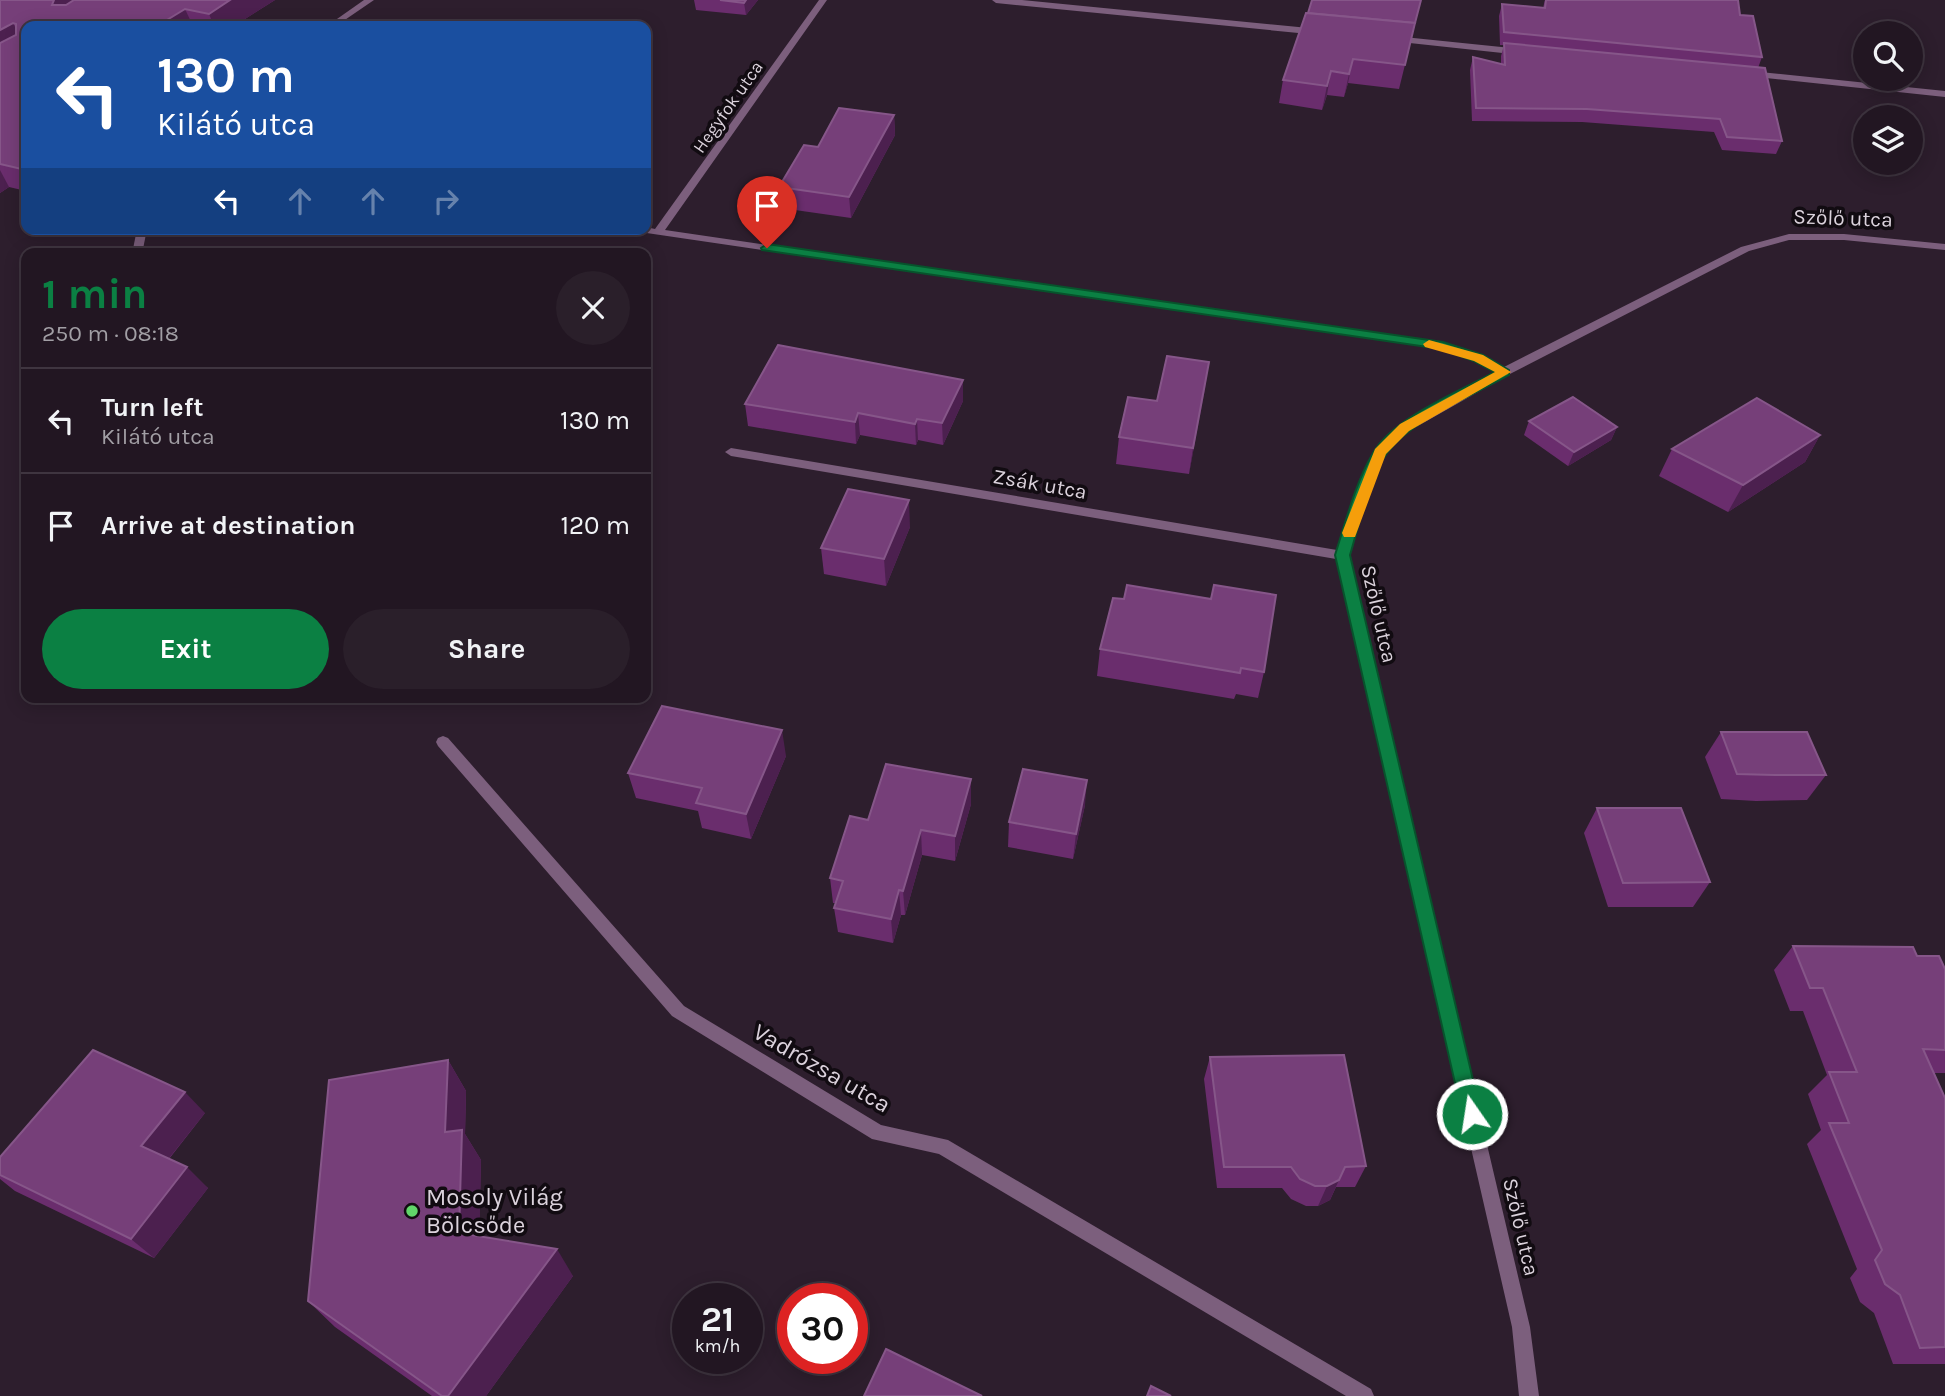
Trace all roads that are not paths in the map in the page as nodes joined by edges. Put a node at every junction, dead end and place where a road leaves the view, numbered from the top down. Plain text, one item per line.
1 (369, 0) edge
2 (823, 0) edge
3 (996, 0) edge
4 (338, 21) edge
5 (1327, 33) edge
6 (1382, 38) edge
7 (1534, 53) edge
8 (1741, 73) edge
9 (1945, 94) edge
10 (651, 231) edge
11 (659, 232) junction
12 (1945, 247) edge
13 (1504, 372) junction
14 (731, 452) dead end
15 (1342, 555) junction
16 (443, 742) dead end
17 (1364, 1396) edge
18 (1529, 1396) edge

1 - 4 street
2 - 11 street, Hegyfok utca
3 - 5 street
6 - 7 street
8 - 9 street
10 - 11 street
11 - 13 street
12 - 13 street, Szőlő utca
13 - 15 street, Szőlő utca
14 - 15 street, Zsák utca
15 - 18 street, Szőlő utca
16 - 17 street, Vadrózsa utca

